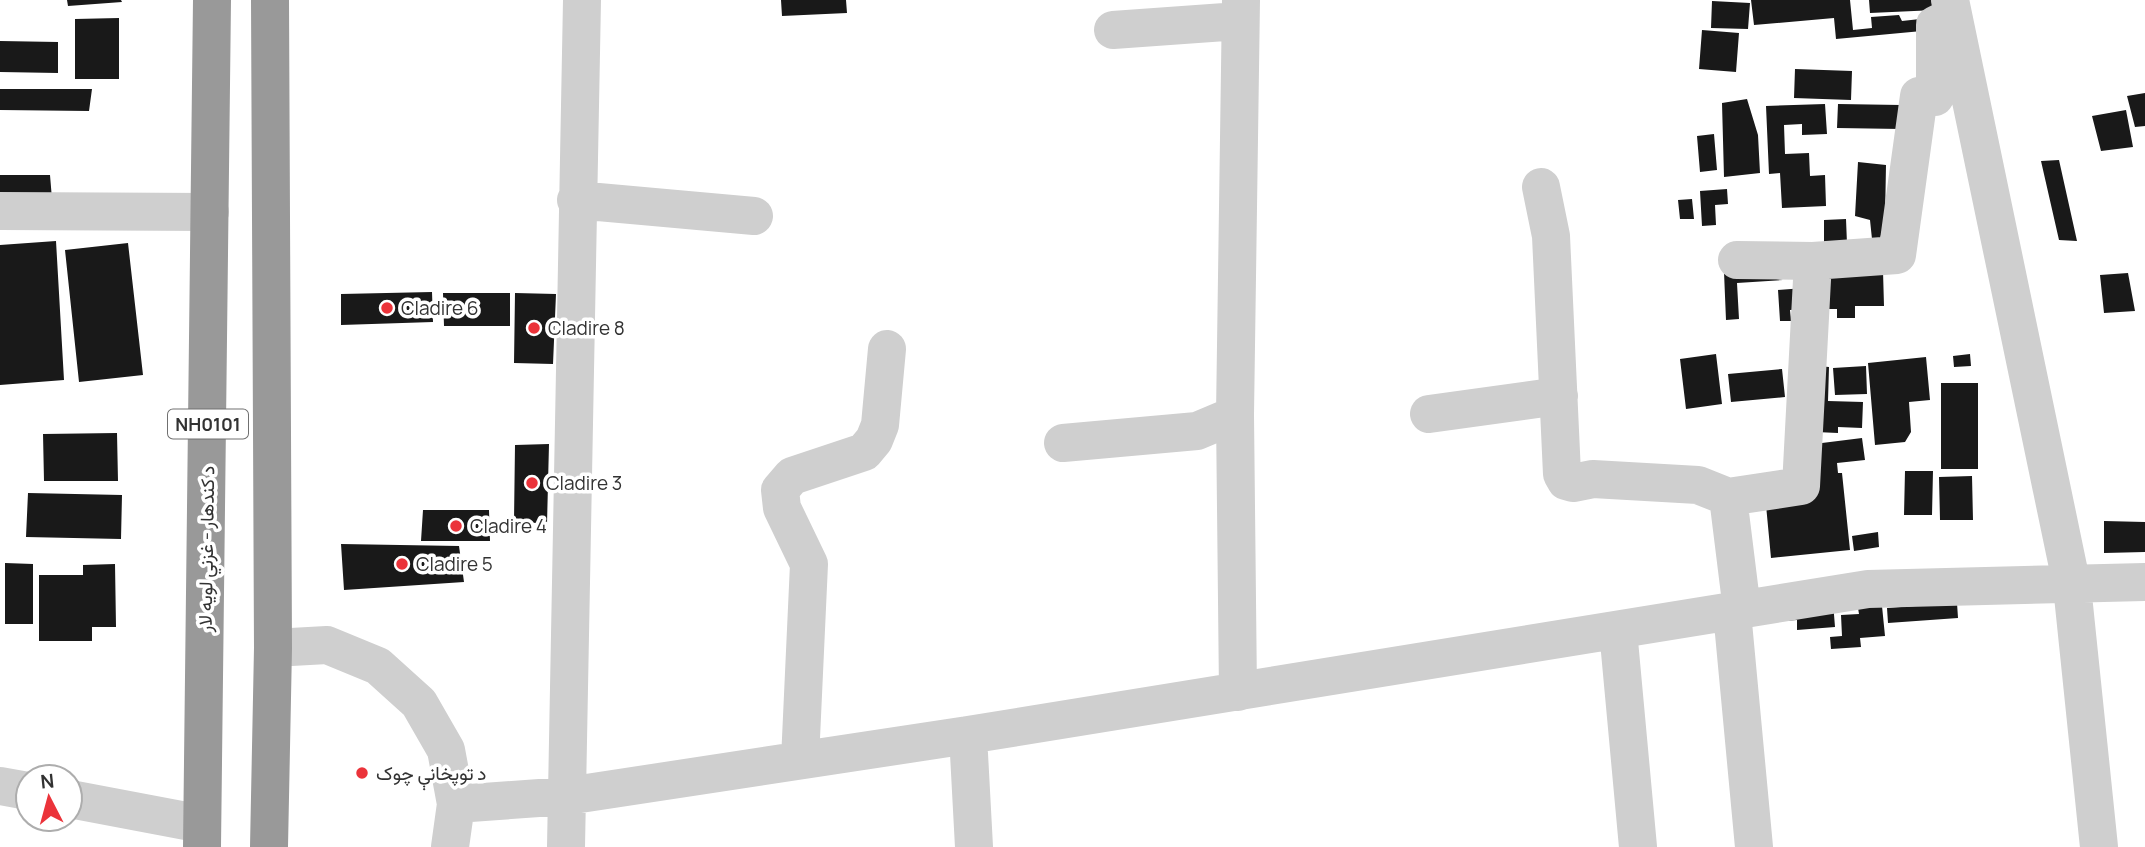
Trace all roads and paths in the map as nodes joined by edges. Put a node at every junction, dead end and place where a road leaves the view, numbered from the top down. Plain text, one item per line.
1 (212, 0) edge
2 (270, 0) edge
3 (582, 0) edge
4 (1242, 5) edge
5 (1950, 8) edge
6 (1113, 30) dead end
7 (1541, 187) dead end
8 (576, 200) junction
9 (0, 211) edge
10 (211, 212) junction
11 (754, 216) dead end
12 (1737, 260) dead end
13 (1813, 261) junction
14 (887, 349) dead end
15 (1559, 396) junction
16 (1429, 414) dead end
17 (1235, 415) junction
18 (1063, 443) dead end
19 (1728, 497) junction
20 (2145, 582) edge
21 (2072, 586) junction
22 (1737, 611) junction
23 (1618, 630) junction
24 (273, 648) junction
25 (1238, 692) junction
26 (968, 736) junction
27 (800, 760) junction
28 (567, 796) junction
29 (84, 803) edge
30 (456, 804) junction
31 (202, 835) edge
32 (269, 847) edge
33 (450, 847) edge
34 (566, 847) edge
35 (974, 847) edge
36 (1638, 847) edge
37 (1754, 847) edge
38 (2099, 847) edge

1 - 10 highway, د کندهار - غزني لويه لار / NH0101
2 - 24 highway, NH0101
3 - 8 street
4 - 6 street
4 - 17 street
5 - 13 street
5 - 21 street
7 - 15 street
8 - 11 street
8 - 28 street
9 - 10 street
10 - 31 highway, د کندهار - غزني لويه لار / NH0101
12 - 13 street
13 - 19 street
14 - 27 street
15 - 16 street
15 - 19 street
17 - 18 street
17 - 25 street
19 - 22 street
20 - 21 street
21 - 22 street
21 - 38 street
22 - 23 street
22 - 37 street
23 - 25 street
23 - 36 street
24 - 30 street
24 - 32 highway, NH0101
25 - 26 street
26 - 27 street
26 - 35 street
27 - 28 street
28 - 30 street
28 - 34 street
29 - 31 street
30 - 33 street

